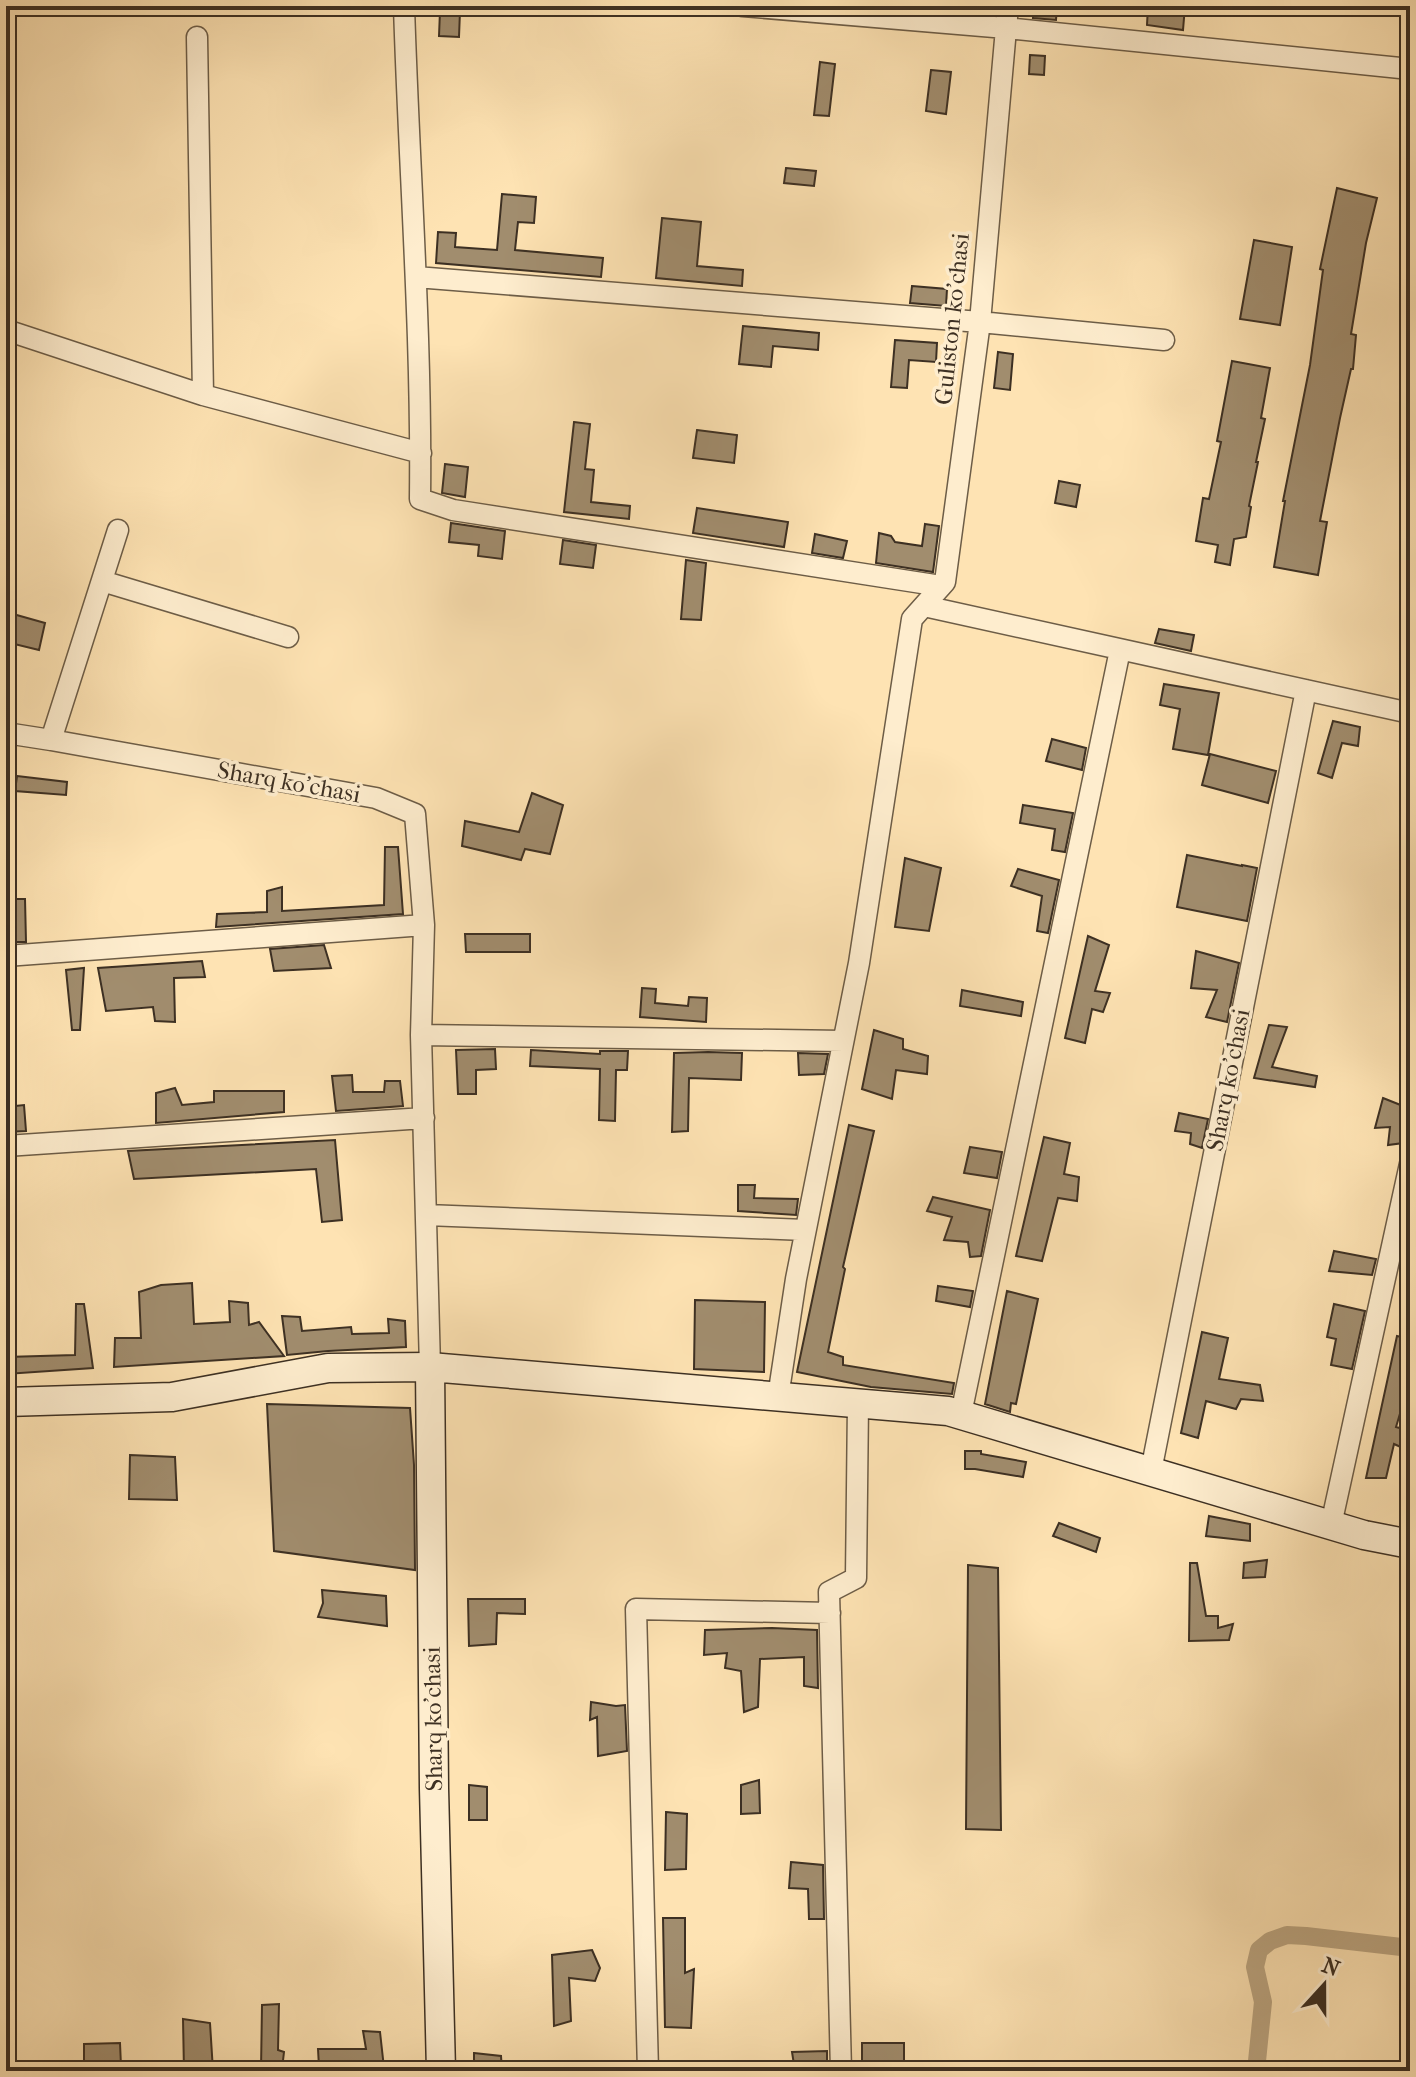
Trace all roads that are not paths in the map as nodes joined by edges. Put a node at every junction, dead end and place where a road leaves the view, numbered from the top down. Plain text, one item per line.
1 (404, 6) edge
2 (743, 6) edge
3 (1008, 6) edge
4 (1006, 28) junction
5 (197, 37) dead end
6 (1410, 69) edge
7 (416, 277) junction
8 (980, 322) junction
9 (6, 330) edge
10 (1164, 340) dead end
11 (203, 395) junction
12 (421, 453) junction
13 (118, 530) dead end
14 (102, 581) junction
15 (941, 586) junction
16 (924, 606) junction
17 (288, 637) dead end
18 (1120, 650) junction
19 (1306, 690) junction
20 (1410, 713) edge
21 (6, 733) edge
22 (51, 740) junction
23 (424, 925) junction
24 (6, 956) edge
25 (421, 1035) junction
26 (843, 1041) junction
27 (424, 1118) junction
28 (6, 1146) edge
29 (1410, 1164) edge
30 (426, 1215) junction
31 (805, 1230) junction
32 (430, 1367) junction
33 (778, 1397) junction
34 (6, 1402) edge
35 (858, 1403) junction
36 (961, 1414) junction
37 (1151, 1471) junction
38 (1331, 1525) junction
39 (1410, 1544) edge
40 (830, 1613) junction
41 (441, 2071) edge
42 (648, 2071) edge
43 (841, 2071) edge

1 - 7 street
2 - 4 street
3 - 4 street, Guliston ko'chasi
4 - 6 street
4 - 8 street, Guliston ko'chasi
5 - 11 street
7 - 8 street
7 - 12 street
8 - 10 street
8 - 15 street, Guliston ko'chasi
9 - 11 street
11 - 12 street
12 - 15 street
13 - 14 street
14 - 17 street
14 - 22 street
15 - 16 street, Guliston ko'chasi
16 - 18 street
16 - 26 street, Guliston ko'chasi
18 - 19 street
18 - 36 street
19 - 20 street
19 - 37 street, Sharq ko'chasi
21 - 22 street
22 - 23 street, Sharq ko'chasi
23 - 24 street
23 - 25 street, Sharq ko'chasi
25 - 26 street
25 - 27 street, Sharq ko'chasi
26 - 31 street, Guliston ko'chasi
27 - 28 street
27 - 30 street, Sharq ko'chasi
29 - 38 street
30 - 31 street
30 - 32 street, Sharq ko'chasi
31 - 33 street, Guliston ko'chasi
32 - 33 main road
32 - 34 main road
32 - 41 main road, Sharq ko'chasi
33 - 35 main road
35 - 36 main road
35 - 40 street
36 - 37 main road
37 - 38 main road
38 - 39 main road
40 - 42 street
40 - 43 street

